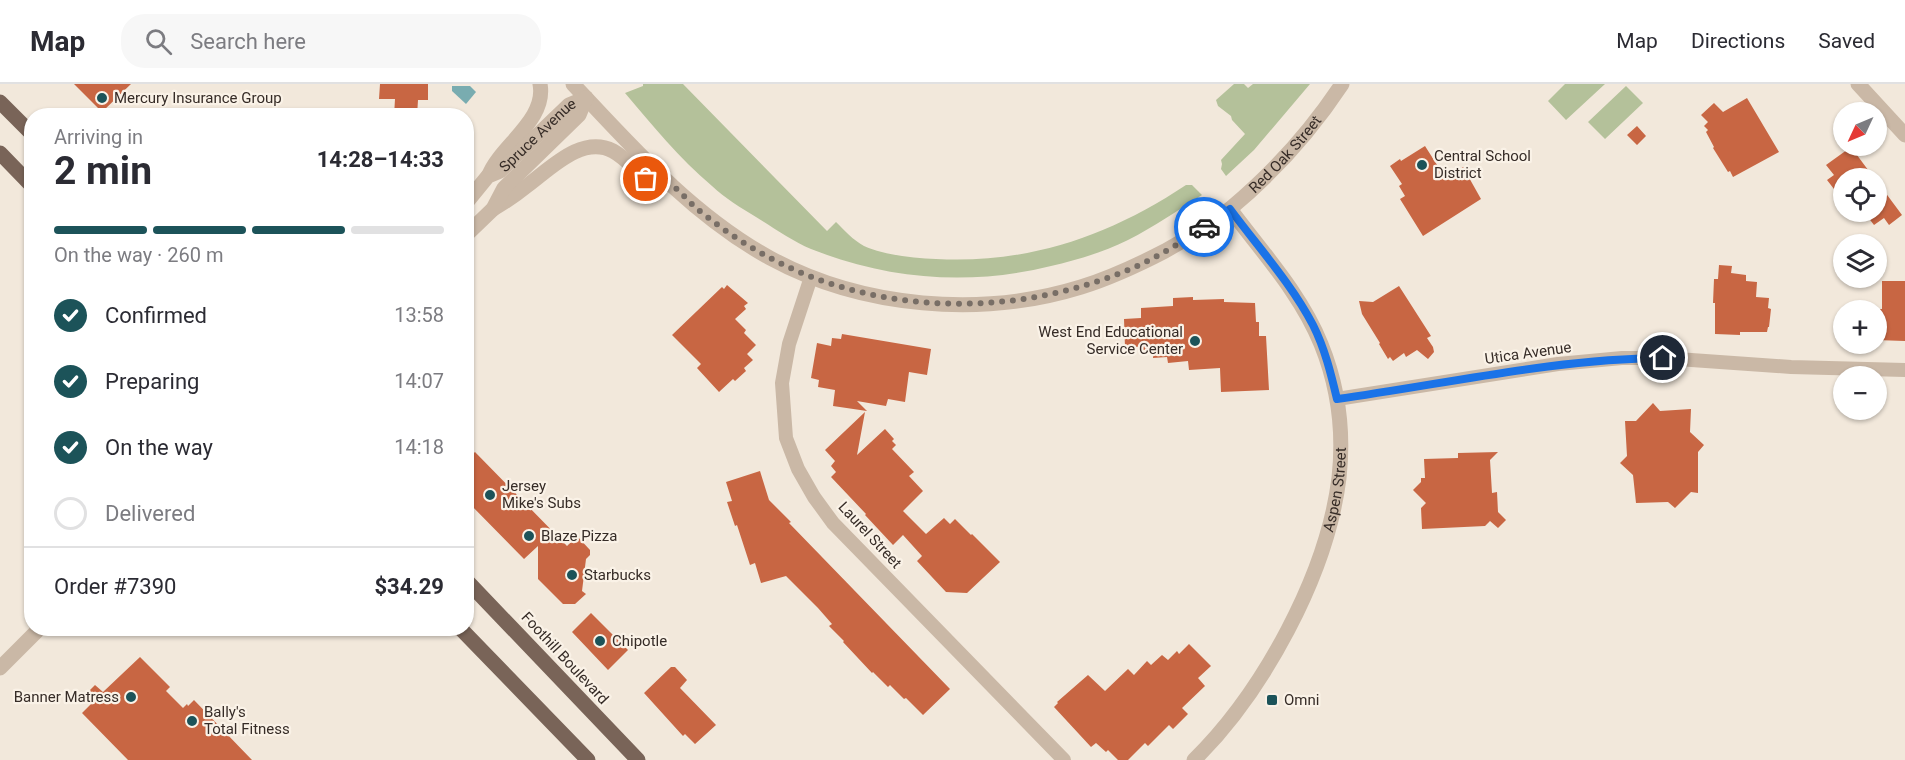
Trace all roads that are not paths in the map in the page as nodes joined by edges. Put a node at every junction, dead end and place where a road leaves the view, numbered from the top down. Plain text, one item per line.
1 (540, 84) edge
2 (573, 84) edge
3 (1342, 84) edge
4 (1858, 84) edge
5 (586, 98) junction
6 (0, 102) edge
7 (24, 126) edge
8 (1905, 135) edge
9 (0, 153) edge
10 (488, 176) junction
11 (24, 178) edge
12 (671, 185) junction
13 (474, 193) edge
14 (494, 209) junction
15 (1230, 209) junction
16 (474, 228) edge
17 (811, 277) junction
18 (1905, 370) edge
19 (1337, 399) junction
20 (474, 588) edge
21 (32, 636) edge
22 (468, 636) edge
23 (0, 668) edge
24 (588, 760) edge
25 (638, 760) edge
26 (1064, 760) edge
27 (1194, 760) edge

1 - 10 street
2 - 5 street, Red Oak Street
3 - 15 street, Red Oak Street
4 - 8 street
5 - 10 street, Spruce Avenue
5 - 12 street, Red Oak Street
5 - 14 street, Spruce Avenue
6 - 7 main road
9 - 11 main road
10 - 13 street, Spruce Avenue
12 - 14 street
12 - 17 street, Red Oak Street
14 - 16 street, Spruce Avenue
15 - 17 street, Red Oak Street
15 - 19 street, Aspen Street
17 - 26 street, Laurel Street
18 - 19 street, Utica Avenue
19 - 27 street, Aspen Street
20 - 25 main road, Foothill Boulevard
21 - 23 street
22 - 24 main road

